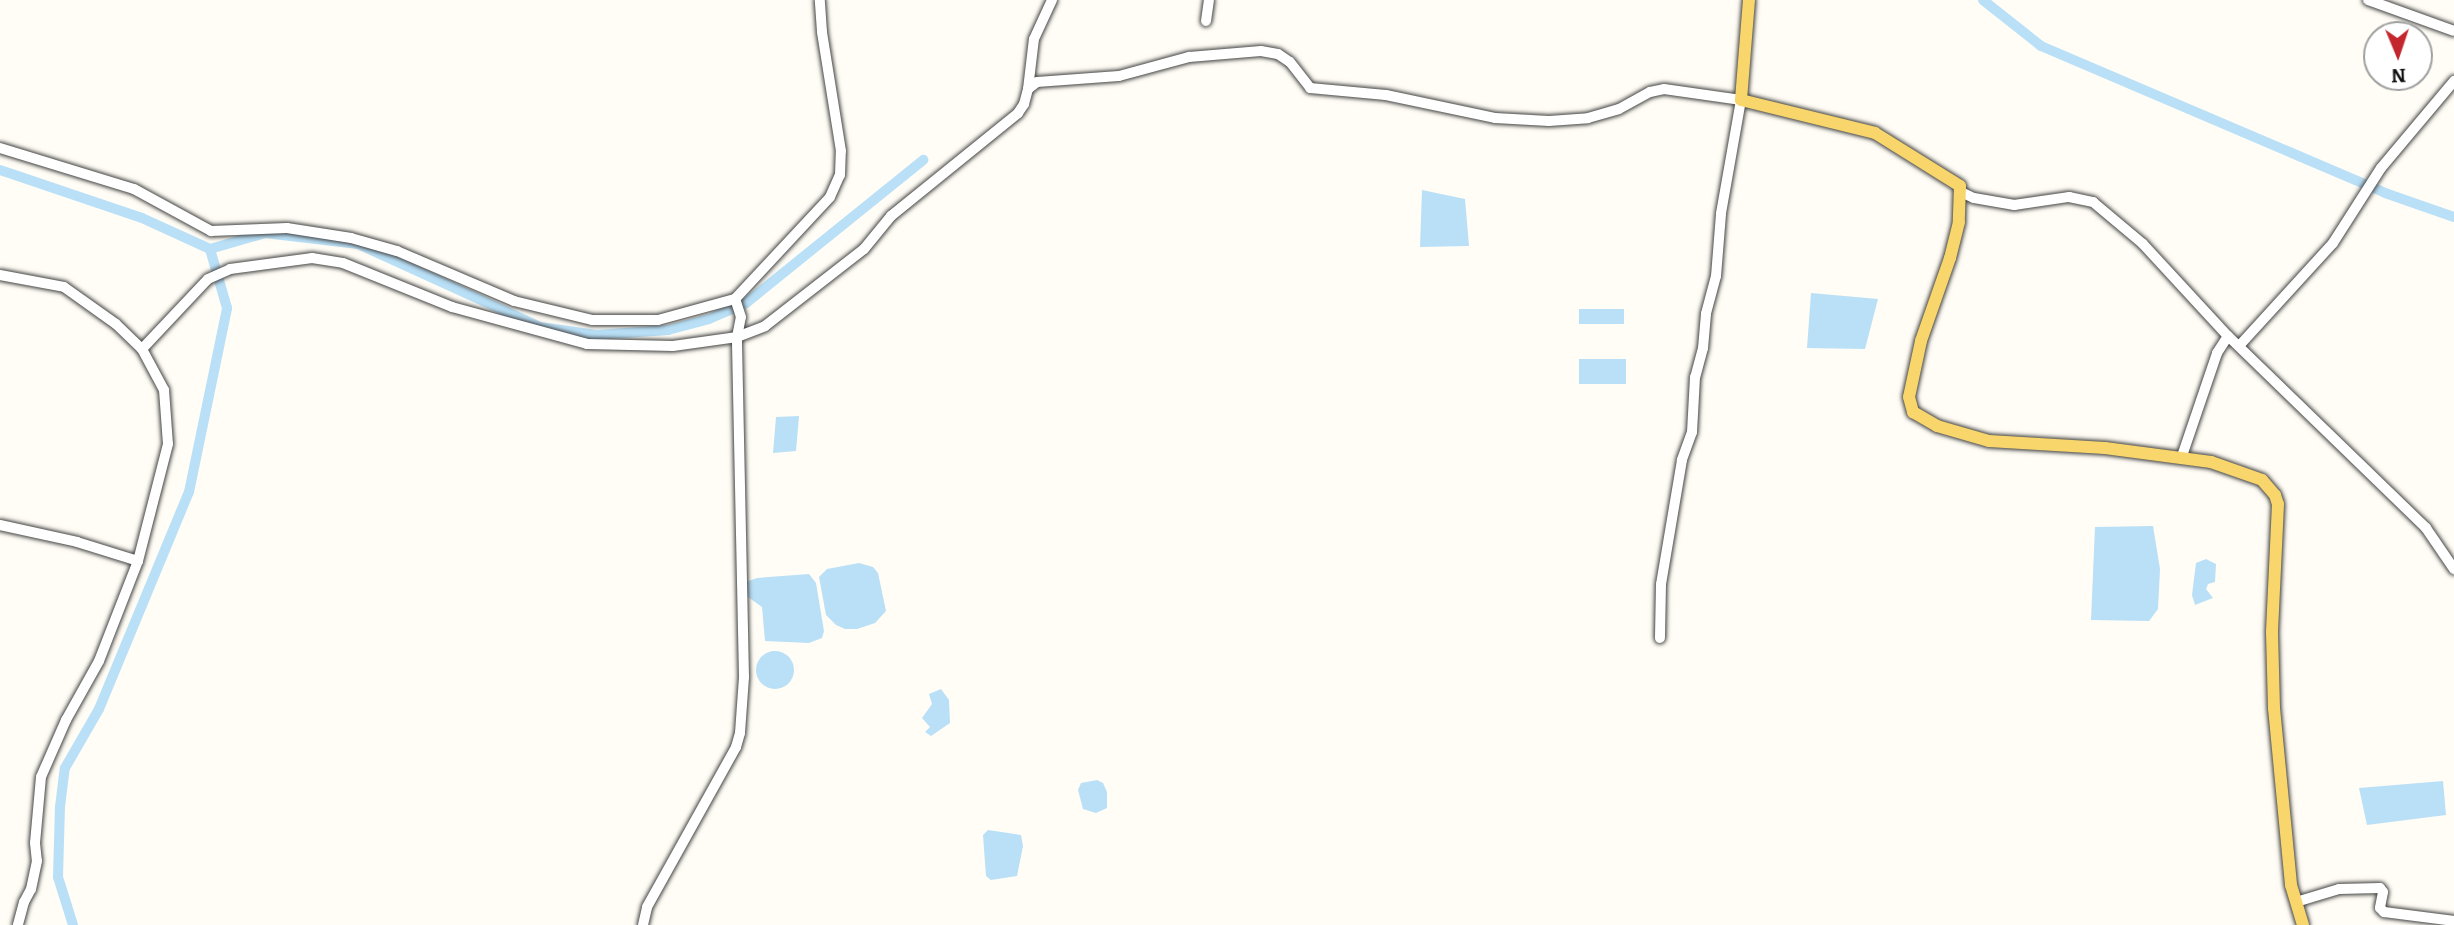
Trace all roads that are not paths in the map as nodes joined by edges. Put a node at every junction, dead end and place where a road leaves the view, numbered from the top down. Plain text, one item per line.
1 (820, 0) edge
2 (1052, 0) edge
3 (1209, 0) edge
4 (1749, 0) edge
5 (2368, 0) edge
6 (1206, 20) dead end
7 (2454, 31) edge
8 (2454, 81) edge
9 (1028, 89) junction
10 (1741, 100) junction
11 (0, 148) edge
12 (1961, 192) junction
13 (0, 275) edge
14 (736, 301) junction
15 (2228, 336) junction
16 (737, 337) junction
17 (2239, 346) junction
18 (142, 349) junction
19 (2182, 456) junction
20 (0, 525) edge
21 (138, 561) junction
22 (2454, 569) edge
23 (1660, 638) dead end
24 (2296, 902) junction
25 (2454, 921) edge
26 (18, 925) edge
27 (643, 925) edge
28 (2304, 925) edge

1 - 14 street
2 - 9 street
3 - 6 street
4 - 10 main road
5 - 7 street
8 - 17 street
9 - 10 street
9 - 16 street
10 - 12 main road
10 - 23 street
11 - 14 street
12 - 15 street
12 - 19 main road
13 - 18 street
14 - 16 street
15 - 17 street
15 - 19 street
16 - 18 street
16 - 27 street
17 - 22 street
18 - 21 street
19 - 24 main road
20 - 21 street
21 - 26 street
24 - 25 street
24 - 28 main road

